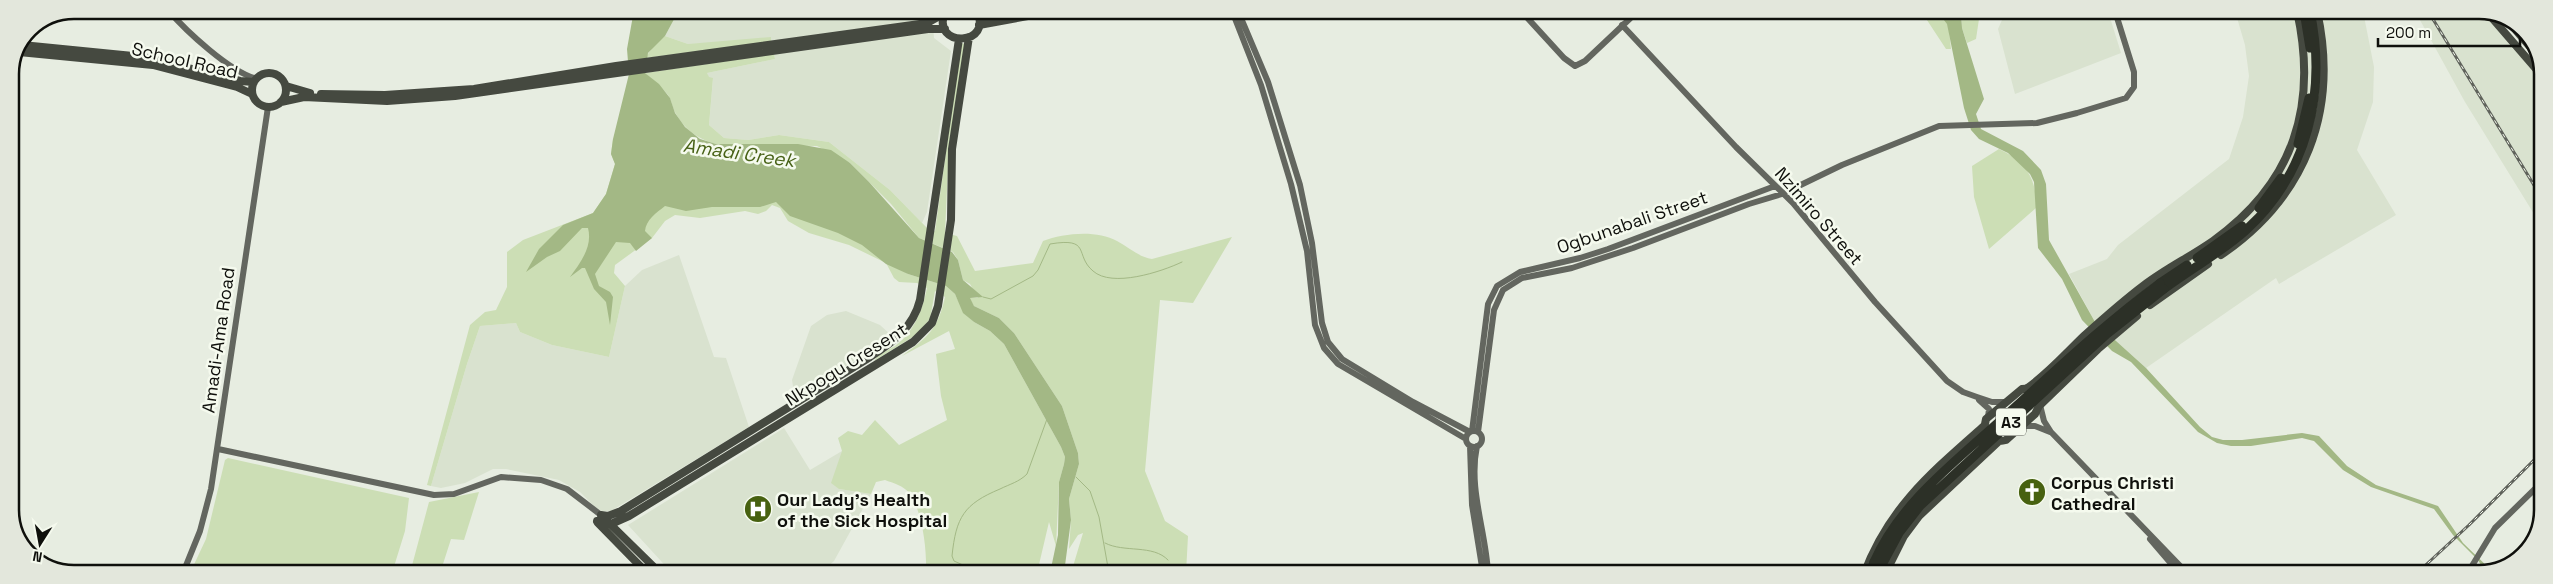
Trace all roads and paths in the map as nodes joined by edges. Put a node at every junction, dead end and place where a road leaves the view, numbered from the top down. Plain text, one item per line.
1 (177, 19) edge
2 (934, 19) edge
3 (945, 19) edge
4 (978, 19) edge
5 (1009, 19) edge
6 (1236, 19) edge
7 (1241, 19) edge
8 (1528, 19) edge
9 (1629, 19) edge
10 (2117, 19) edge
11 (2299, 19) edge
12 (2305, 19) edge
13 (2312, 19) edge
14 (2319, 19) edge
15 (2495, 21) edge
16 (979, 25) junction
17 (1622, 26) junction
18 (945, 29) junction
19 (969, 37) junction
20 (959, 39) junction
21 (27, 45) edge
22 (23, 52) edge
23 (651, 64) junction
24 (2533, 66) edge
25 (617, 69) junction
26 (255, 80) junction
27 (1264, 83) junction
28 (286, 86) junction
29 (252, 94) junction
30 (281, 102) junction
31 (268, 107) junction
32 (1765, 177) junction
33 (1775, 186) junction
34 (1757, 194) junction
35 (1782, 194) junction
36 (2222, 245) junction
37 (2162, 286) junction
38 (2026, 389) junction
39 (1976, 397) junction
40 (2006, 402) junction
41 (2040, 405) junction
42 (1988, 418) junction
43 (1984, 426) junction
44 (2021, 426) junction
45 (1473, 432) junction
46 (2051, 432) junction
47 (1466, 439) junction
48 (1999, 441) junction
49 (1470, 446) junction
50 (1477, 446) junction
51 (218, 449) junction
52 (2534, 490) edge
53 (621, 511) junction
54 (628, 516) junction
55 (599, 518) junction
56 (611, 524) junction
57 (2145, 532) junction
58 (623, 535) junction
59 (611, 536) junction
60 (186, 565) edge
61 (639, 565) edge
62 (652, 565) edge
63 (1482, 565) edge
64 (1487, 565) edge
65 (1868, 565) edge
66 (1875, 565) edge
67 (1881, 565) edge
68 (1883, 565) edge
69 (2172, 565) edge
70 (2179, 565) edge
71 (2472, 565) edge

1 - 26 street
2 - 23 main road
3 - 18 main road
4 - 16 main road
5 - 16 main road
6 - 27 street
7 - 27 street
8 - 17 street
9 - 17 street
10 - 35 street, Ogbunabali Street
11 - 36 main road
12 - 36 highway, A3
13 - 36 highway, A3
14 - 36 main road
15 - 24 main road
16 - 19 main road
17 - 32 street, Nzimiro Street
18 - 20 main road
18 - 23 main road
19 - 20 main road
19 - 54 main road, Nkpogu Cresent
20 - 53 main road, Nkpogu Cresent
21 - 26 main road, School Road
22 - 29 main road, School Road
23 - 25 main road
25 - 28 main road
25 - 30 main road
26 - 28 main road
26 - 29 main road
27 - 45 street
27 - 47 street
28 - 30 main road
29 - 31 main road
30 - 31 main road
31 - 51 street, Amadi-Ama Road
32 - 33 street, Nzimiro Street
32 - 34 street
33 - 34 street, Ogbunabali Street
33 - 35 street, Nzimiro Street
34 - 45 street, Ogbunabali Street
35 - 39 street, Nzimiro Street
35 - 45 street, Ogbunabali Street
36 - 37 highway, A3
36 - 38 main road
36 - 41 main road
37 - 66 highway, A3, bridge
37 - 67 highway, A3, bridge
38 - 40 main road
38 - 41 main road
39 - 40 street, Nzimiro Street
39 - 42 street
40 - 42 main road
41 - 44 main road
41 - 46 street
42 - 43 main road
43 - 48 main road
43 - 65 main road
44 - 46 street
44 - 48 main road
45 - 47 street
45 - 50 street
46 - 57 street
47 - 49 street
48 - 68 main road
49 - 50 street
49 - 63 street
50 - 64 street
51 - 55 street
51 - 60 street, Amadi-Ama Road
52 - 71 street
53 - 55 main road, Nkpogu Cresent
53 - 56 main road, Nkpogu Cresent
54 - 56 main road, Nkpogu Cresent
54 - 58 main road
55 - 56 main road
55 - 59 main road
56 - 58 main road
56 - 59 main road
57 - 69 street
57 - 70 street
58 - 62 main road
59 - 61 main road

